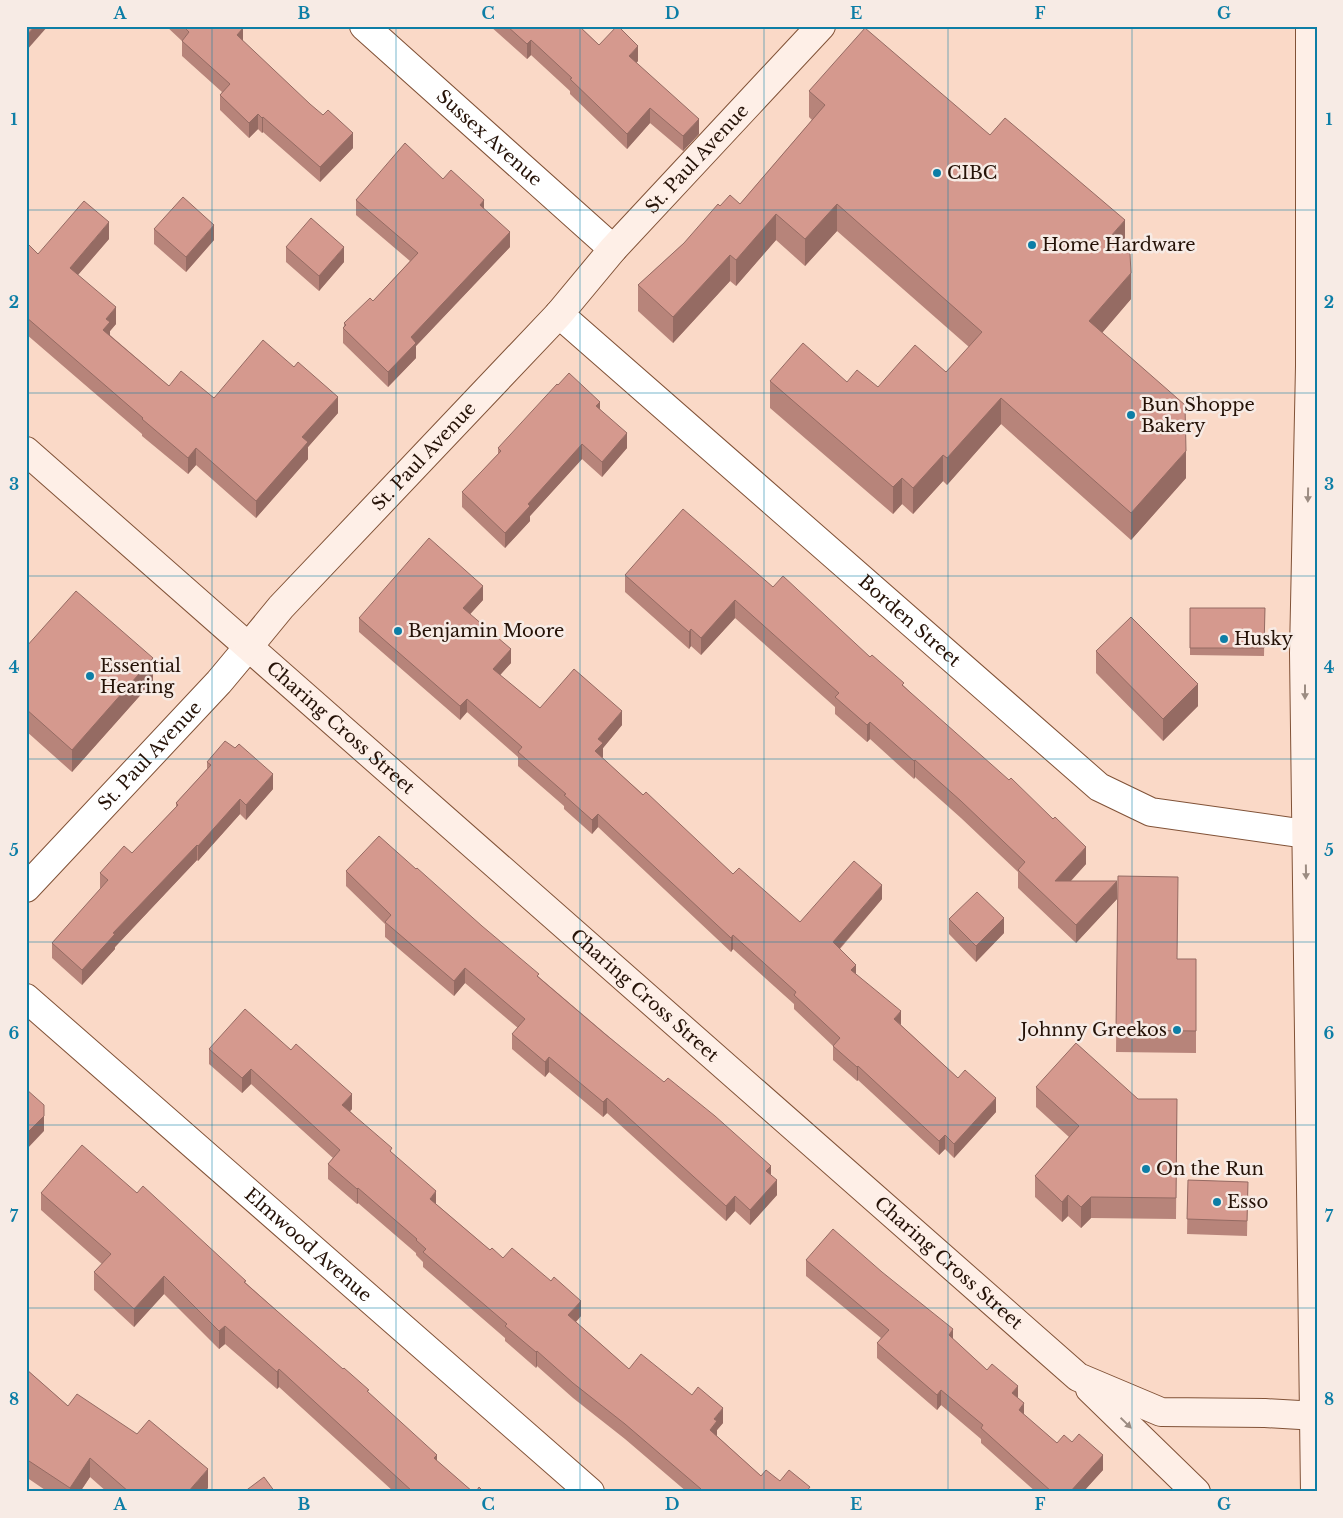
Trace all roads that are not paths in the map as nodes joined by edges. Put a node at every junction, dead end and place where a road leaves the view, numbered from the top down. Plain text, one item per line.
1 (364, 26) edge
2 (821, 26) edge
3 (1310, 26) edge
4 (613, 249) junction
5 (559, 314) junction
6 (26, 451) edge
7 (249, 646) junction
8 (1310, 654) edge
9 (1306, 834) junction
10 (26, 888) edge
11 (26, 998) edge
12 (1078, 1377) junction
13 (1316, 1416) edge
14 (590, 1492) edge
15 (1196, 1492) edge
16 (1315, 1492) edge

1 - 4 street, Sussex Avenue
2 - 4 main road, St. Paul Avenue
3 -> 8 main road
4 - 5 main road, St. Paul Avenue
5 - 7 main road, St. Paul Avenue
5 - 9 street, Borden Street
6 - 7 main road, Charing Cross Street
7 - 10 street, St. Paul Avenue
7 - 12 main road, Charing Cross Street
8 -> 9 main road
9 -> 13 main road
11 - 14 street, Elmwood Avenue
12 - 13 main road, Charing Cross Street
12 -> 15 main road
13 - 16 main road

